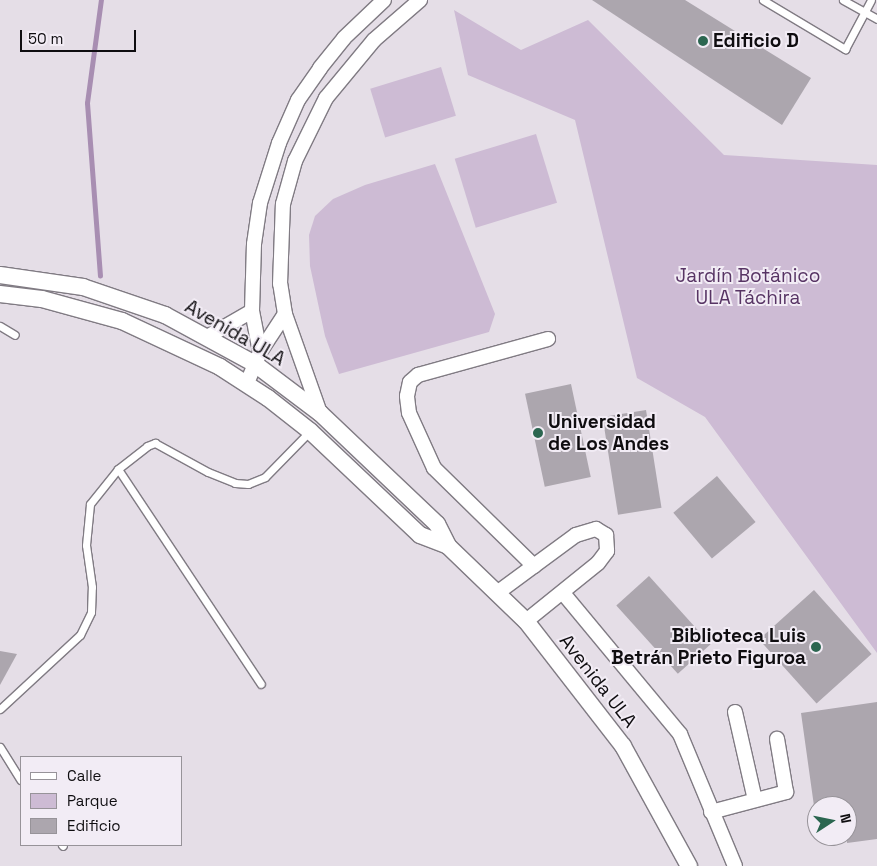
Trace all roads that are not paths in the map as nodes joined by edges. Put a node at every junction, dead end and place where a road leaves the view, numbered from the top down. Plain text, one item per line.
1 (384, 0) edge
2 (420, 0) edge
3 (763, 0) edge
4 (843, 0) edge
5 (872, 0) edge
6 (865, 12) junction
7 (877, 19) edge
8 (0, 275) edge
9 (0, 294) edge
10 (252, 311) junction
11 (285, 314) junction
12 (0, 326) edge
13 (15, 335) dead end
14 (207, 337) junction
15 (548, 339) dead end
16 (258, 358) junction
17 (247, 383) junction
18 (320, 414) junction
19 (310, 431) junction
20 (118, 469) junction
21 (448, 546) junction
22 (534, 566) junction
23 (497, 593) junction
24 (563, 593) junction
25 (526, 621) junction
26 (261, 684) dead end
27 (0, 709) edge
28 (735, 712) dead end
29 (777, 739) dead end
30 (0, 746) edge
31 (20, 778) edge
32 (755, 800) junction
33 (710, 812) junction
34 (690, 865) edge
35 (735, 866) edge

1 - 10 street
2 - 11 street
3 - 6 lane
4 - 6 lane
5 - 6 lane
6 - 7 lane
8 - 14 street, Avenida ULA
9 - 17 street, Avenida ULA
10 - 14 street
10 - 16 street
11 - 16 street
11 - 18 street
12 - 13 lane
14 - 16 street, Avenida ULA
15 - 22 street
16 - 17 street
16 - 18 street, Avenida ULA
17 - 19 street, Avenida ULA
18 - 21 street, Avenida ULA
19 - 20 lane
19 - 21 street, Avenida ULA
20 - 26 lane
20 - 27 lane
21 - 23 street, Avenida ULA
22 - 23 street
22 - 24 street
23 - 25 street, Avenida ULA
24 - 25 street
24 - 33 street
25 - 34 street, Avenida ULA
28 - 32 street
29 - 32 street
30 - 31 lane
32 - 33 street
33 - 35 street

